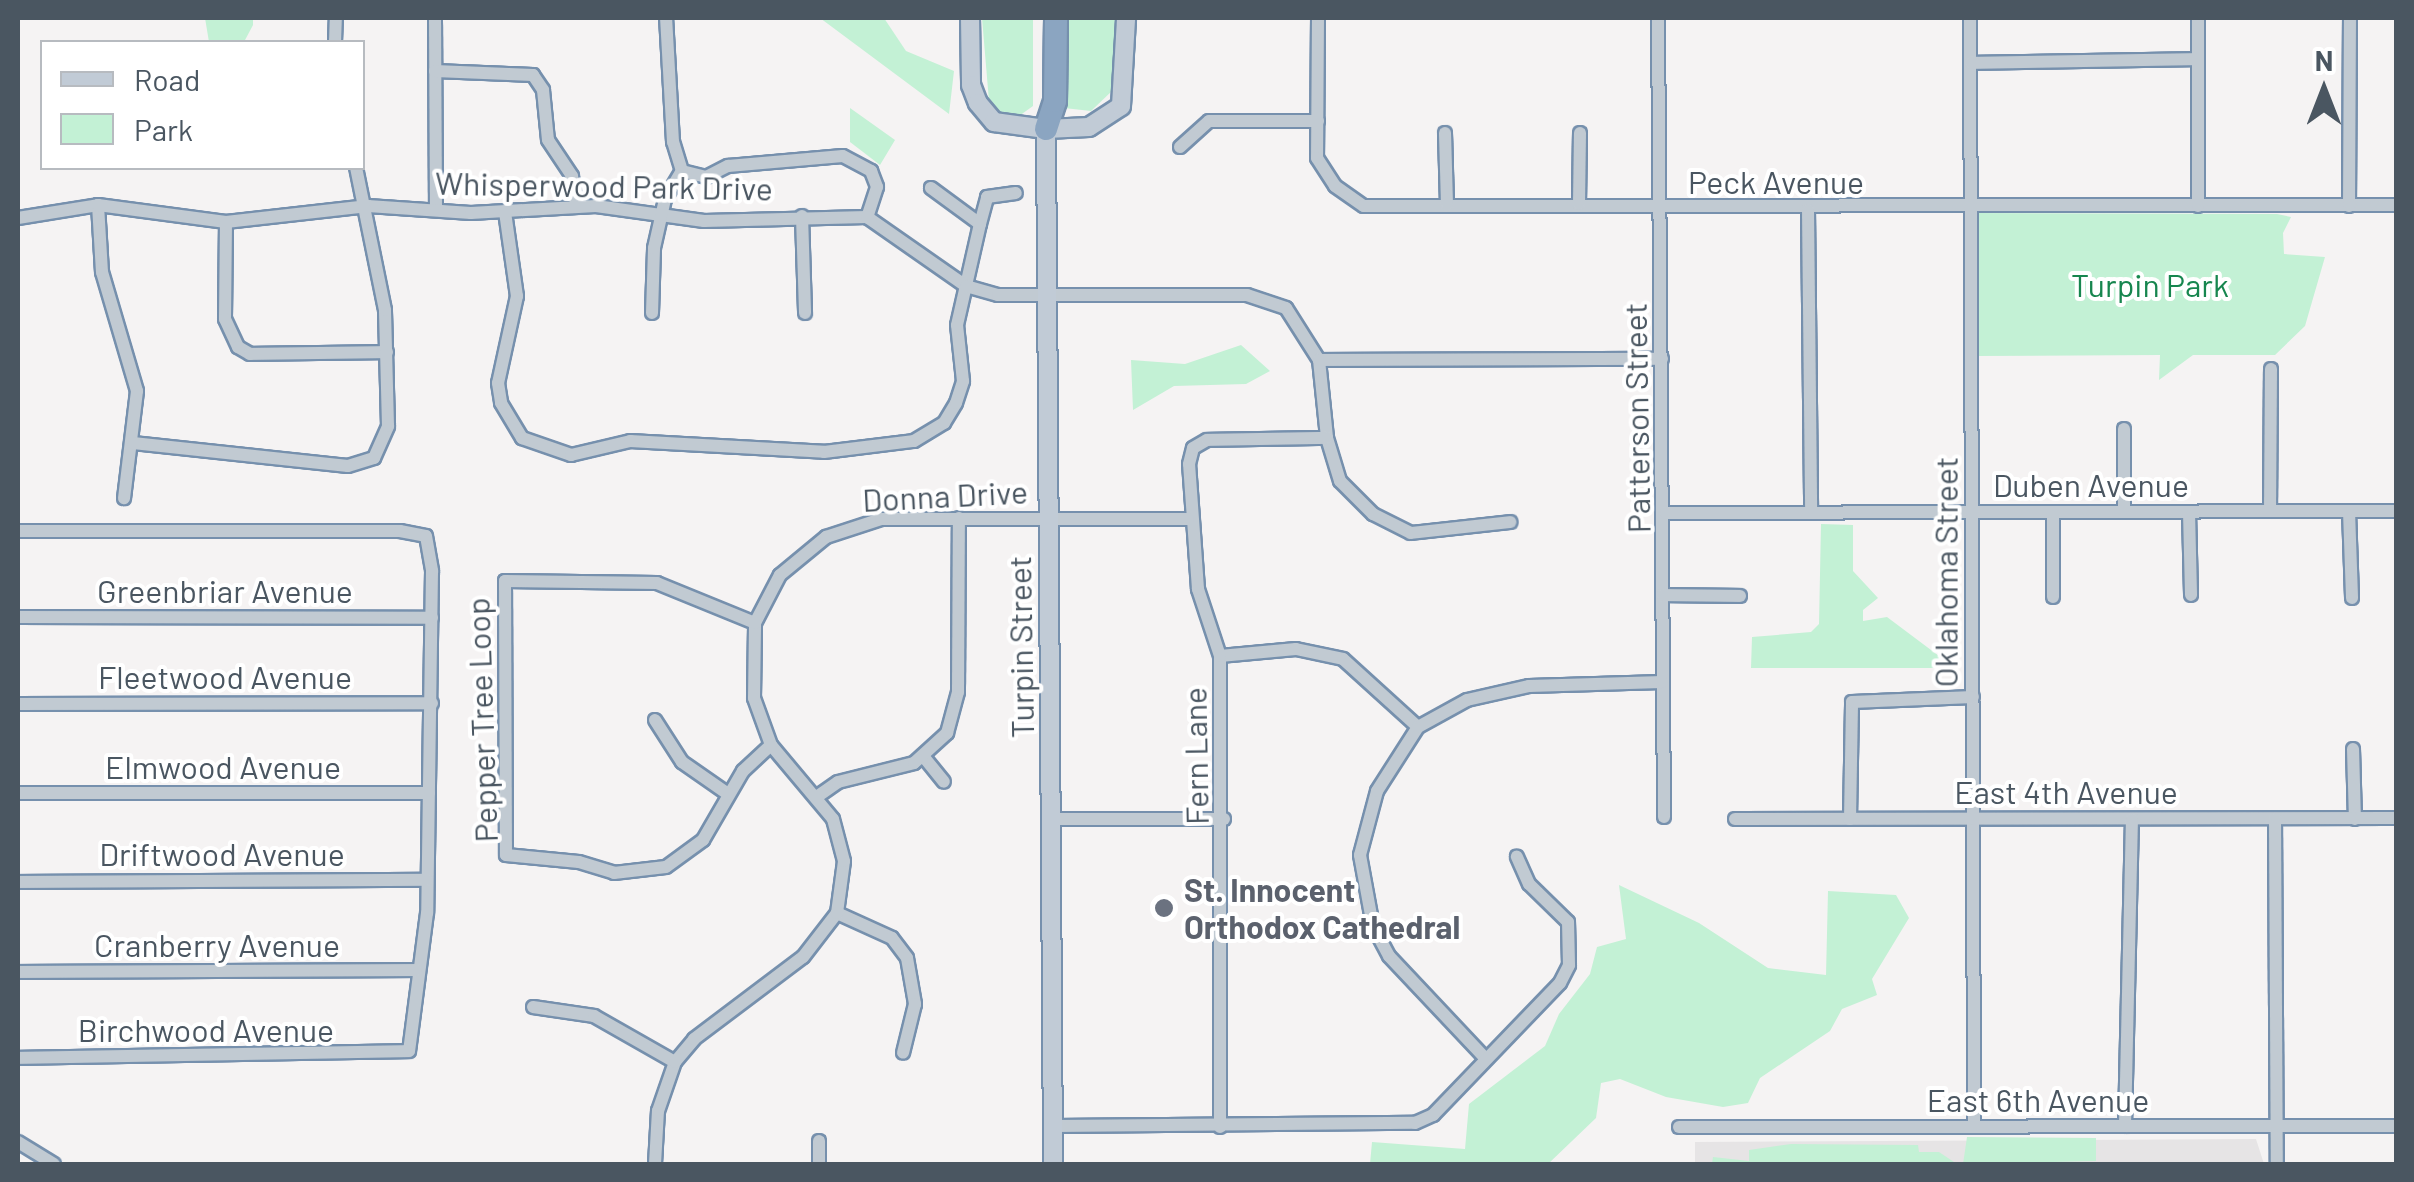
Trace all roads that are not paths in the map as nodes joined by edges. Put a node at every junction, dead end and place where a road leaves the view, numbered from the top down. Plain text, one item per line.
1 (435, 18) edge
2 (666, 18) edge
3 (970, 18) edge
4 (1041, 18) edge
5 (1056, 18) edge
6 (1126, 18) edge
7 (1318, 18) edge
8 (1658, 18) edge
9 (1970, 18) edge
10 (2198, 18) edge
11 (2350, 18) edge
12 (2198, 59) junction
13 (1971, 64) junction
14 (435, 71) junction
15 (1318, 121) junction
16 (1046, 128) junction
17 (1445, 133) dead end
18 (1580, 133) dead end
19 (1180, 147) dead end
20 (357, 170) edge
21 (682, 171) junction
22 (930, 188) dead end
23 (1016, 194) dead end
24 (1579, 204) junction
25 (98, 205) junction
26 (1447, 205) junction
27 (2396, 205) edge
28 (368, 206) junction
29 (576, 206) junction
30 (1971, 206) junction
31 (2198, 206) junction
32 (2349, 206) junction
33 (436, 210) junction
34 (1661, 210) junction
35 (1808, 210) junction
36 (505, 212) junction
37 (802, 216) junction
38 (661, 217) junction
39 (867, 217) junction
40 (18, 218) edge
41 (226, 222) junction
42 (980, 224) junction
43 (966, 286) junction
44 (1049, 295) junction
45 (652, 313) dead end
46 (805, 313) dead end
47 (387, 352) junction
48 (1662, 359) junction
49 (1319, 360) junction
50 (2271, 369) dead end
51 (2124, 430) dead end
52 (1327, 438) junction
53 (133, 443) junction
54 (124, 498) dead end
55 (2270, 511) junction
56 (2349, 511) junction
57 (2396, 511) edge
58 (1972, 512) junction
59 (2124, 512) junction
60 (2189, 512) junction
61 (1666, 513) junction
62 (1811, 513) junction
63 (2053, 513) junction
64 (1049, 517) junction
65 (959, 518) junction
66 (1188, 519) junction
67 (1510, 522) dead end
68 (18, 531) edge
69 (1663, 595) junction
70 (2191, 595) dead end
71 (1740, 596) dead end
72 (2054, 597) dead end
73 (2352, 598) dead end
74 (18, 617) edge
75 (432, 618) junction
76 (755, 623) junction
77 (1220, 656) junction
78 (1662, 682) junction
79 (1973, 697) junction
80 (432, 703) junction
81 (18, 704) edge
82 (654, 720) dead end
83 (1418, 728) junction
84 (772, 745) junction
85 (2353, 749) dead end
86 (923, 756) junction
87 (944, 782) dead end
88 (18, 793) edge
89 (429, 793) junction
90 (728, 794) junction
91 (818, 796) junction
92 (1664, 818) dead end
93 (1735, 818) dead end
94 (1850, 818) junction
95 (1973, 818) junction
96 (2132, 818) junction
97 (2275, 818) junction
98 (2355, 818) junction
99 (2396, 818) edge
100 (1052, 819) junction
101 (1224, 819) junction
102 (1517, 857) dead end
103 (426, 880) junction
104 (18, 882) edge
105 (837, 913) junction
106 (416, 970) junction
107 (18, 972) edge
108 (533, 1007) dead end
109 (903, 1052) dead end
110 (18, 1058) edge
111 (1486, 1059) junction
112 (675, 1062) junction
113 (1055, 1126) junction
114 (1974, 1126) junction
115 (2125, 1126) junction
116 (2276, 1126) junction
117 (2396, 1126) edge
118 (1220, 1127) junction
119 (1679, 1127) dead end
120 (820, 1141) dead end
121 (18, 1142) edge
122 (54, 1164) edge
123 (654, 1164) edge
124 (819, 1164) edge
125 (1053, 1164) edge
126 (2276, 1164) edge

1 - 14 street
2 - 21 street
3 - 16 street
4 - 16 highway
5 - 16 highway
6 - 16 street
7 - 15 street, Peck Avenue
8 - 34 street, Patterson Street
9 - 13 street, Oklahoma Street
10 - 12 street
11 - 32 street
12 - 13 street
12 - 31 street
13 - 30 street, Oklahoma Street
14 - 29 street
14 - 33 street
15 - 19 street
15 - 26 street, Peck Avenue
16 - 44 street, Turpin Street
17 - 26 street
18 - 24 street
20 - 28 street
21 - 38 street
21 - 39 street
22 - 42 street
23 - 42 street
24 - 26 street, Peck Avenue
24 - 34 street, Peck Avenue
25 - 40 street, Whisperwood Park Drive
25 - 41 street, Whisperwood Park Drive
25 - 53 street
27 - 32 street, Peck Avenue
28 - 33 street, Whisperwood Park Drive
28 - 41 street, Whisperwood Park Drive
28 - 47 street
29 - 36 street, Whisperwood Park Drive
29 - 38 street, Whisperwood Park Drive
30 - 31 street, Peck Avenue
30 - 35 street, Peck Avenue
30 - 58 street, Oklahoma Street
31 - 32 street, Peck Avenue
33 - 36 street, Whisperwood Park Drive
34 - 35 street, Peck Avenue
34 - 48 street, Patterson Street
35 - 62 street
36 - 43 street
37 - 38 street, Whisperwood Park Drive
37 - 39 street, Whisperwood Park Drive
37 - 46 street
38 - 45 street
39 - 43 street
41 - 47 street
42 - 43 street
43 - 44 street
44 - 49 street
44 - 64 street, Turpin Street
47 - 53 street
48 - 49 street
48 - 61 street, Patterson Street
49 - 52 street
50 - 55 street
51 - 59 street
52 - 66 street, Fern Lane
52 - 67 street
53 - 54 street
55 - 56 street, Duben Avenue
55 - 60 street, Duben Avenue
56 - 57 street, Duben Avenue
56 - 73 street
58 - 62 street, Duben Avenue
58 - 63 street, Duben Avenue
58 - 79 street, Oklahoma Street
59 - 60 street, Duben Avenue
59 - 63 street, Duben Avenue
60 - 70 street
61 - 62 street, Duben Avenue
61 - 69 street, Patterson Street
63 - 72 street
64 - 65 street, Donna Drive
64 - 66 street, Donna Drive
64 - 100 street, Turpin Street
65 - 76 street, Donna Drive
65 - 86 street
66 - 77 street, Fern Lane
68 - 75 street
69 - 71 street
69 - 78 street, Patterson Street
74 - 75 street, Greenbriar Avenue
75 - 80 street
76 - 84 street, Donna Drive
76 - 90 street, Pepper Tree Loop
77 - 83 street
77 - 101 street, Fern Lane
78 - 83 street
78 - 92 street, Patterson Street
79 - 94 street
79 - 95 street, Oklahoma Street
80 - 81 street, Fleetwood Avenue
80 - 89 street
82 - 90 street
83 - 111 street
84 - 90 street, Pepper Tree Loop
84 - 91 street, Donna Drive
85 - 98 street
86 - 87 street
86 - 91 street
88 - 89 street, Elmwood Avenue
89 - 103 street
91 - 105 street, Donna Drive
93 - 94 street, East 4th Avenue
94 - 95 street, East 4th Avenue
95 - 96 street, East 4th Avenue
95 - 114 street, Oklahoma Street
96 - 97 street, East 4th Avenue
96 - 115 street
97 - 98 street, East 4th Avenue
97 - 116 street
98 - 99 street, East 4th Avenue
100 - 101 street
100 - 113 street, Turpin Street
101 - 118 street, Fern Lane
102 - 111 street
103 - 104 street, Driftwood Avenue
103 - 106 street
105 - 109 street
105 - 112 street
106 - 107 street, Cranberry Avenue
106 - 110 street, Birchwood Avenue
108 - 112 street
111 - 118 street
112 - 123 street
113 - 118 street
113 - 125 street, Turpin Street
114 - 115 street, East 6th Avenue
114 - 119 street, East 6th Avenue
115 - 116 street, East 6th Avenue
116 - 117 street, East 6th Avenue
116 - 126 street
120 - 124 street
121 - 122 street

